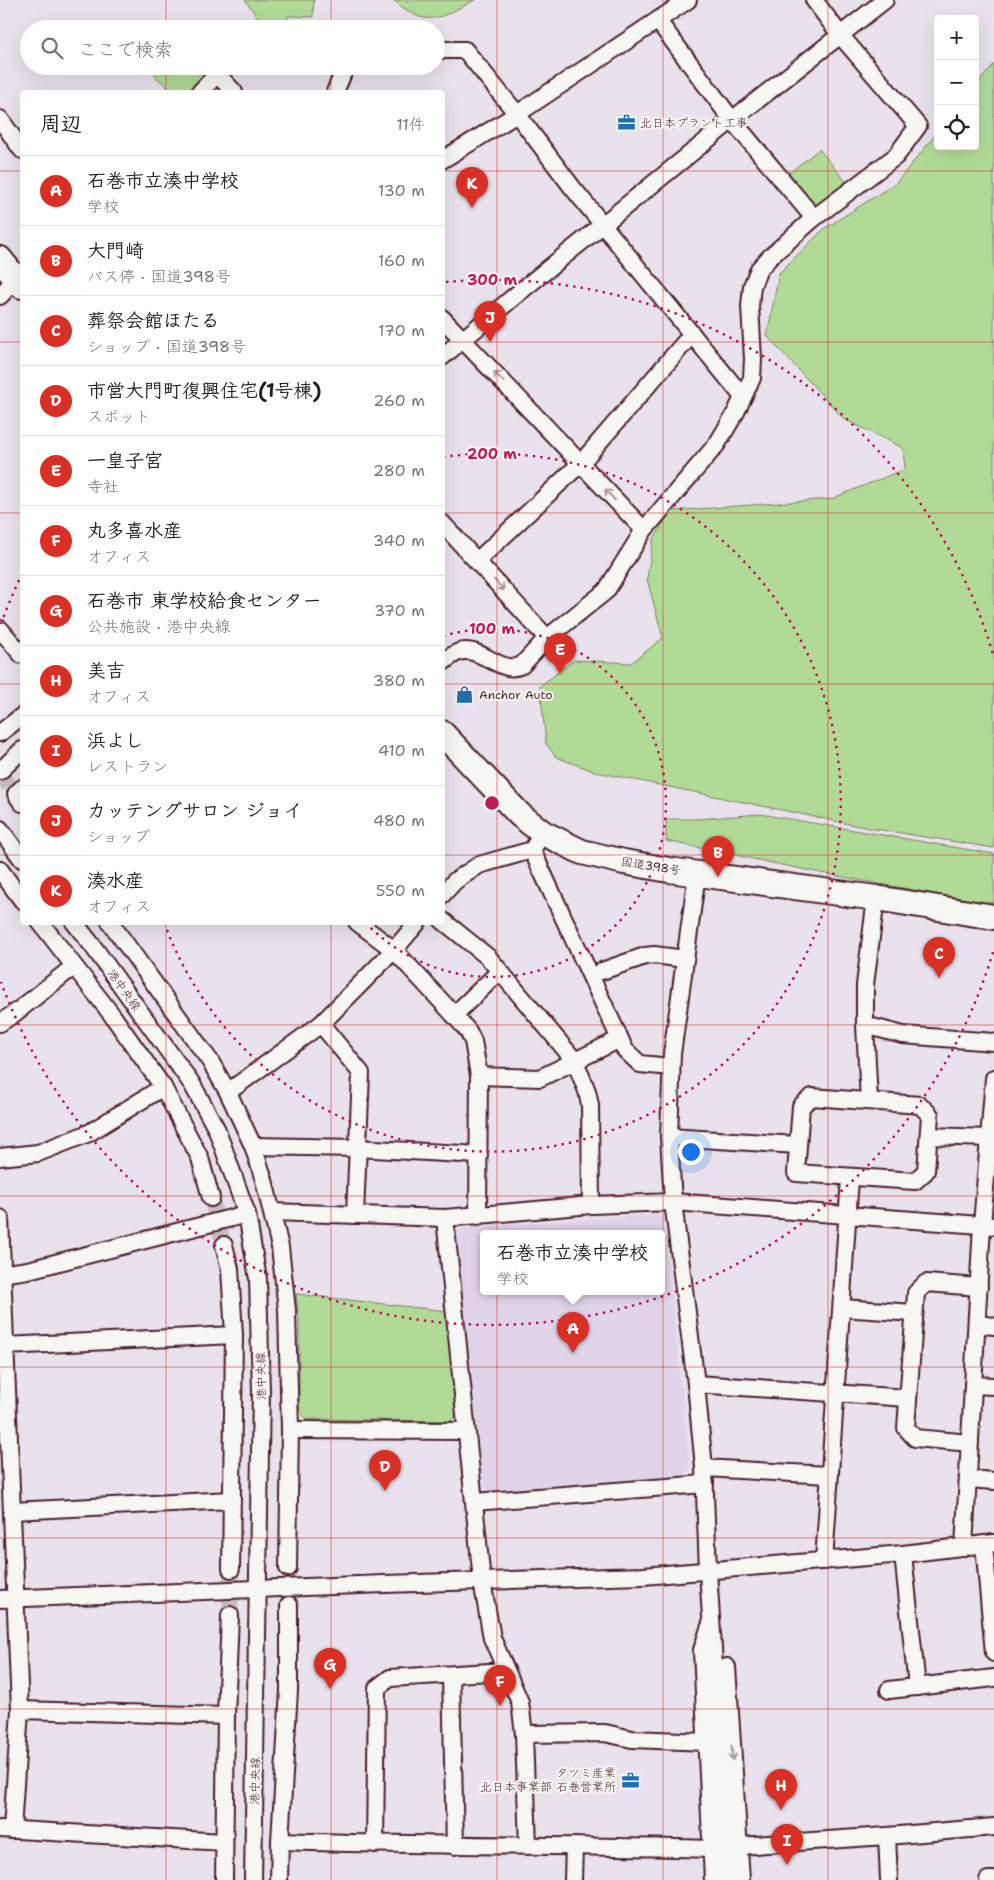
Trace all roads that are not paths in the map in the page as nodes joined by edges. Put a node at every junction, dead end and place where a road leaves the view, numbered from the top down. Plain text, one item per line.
1 (688, 0) edge
2 (814, 0) edge
3 (885, 0) edge
4 (658, 21) junction
5 (841, 36) junction
6 (445, 50) edge
7 (216, 75) edge
8 (224, 75) edge
9 (342, 75) edge
10 (202, 90) edge
11 (233, 90) edge
12 (336, 90) edge
13 (517, 114) junction
14 (0, 119) edge
15 (732, 120) junction
16 (20, 147) edge
17 (445, 158) edge
18 (814, 218) junction
19 (603, 225) junction
20 (0, 259) edge
21 (20, 279) edge
22 (0, 296) edge
23 (445, 321) edge
24 (692, 334) junction
25 (463, 340) junction
26 (445, 355) edge
27 (742, 397) junction
28 (581, 463) junction
29 (445, 526) edge
30 (644, 530) junction
31 (477, 561) junction
32 (0, 629) edge
33 (548, 638) junction
34 (20, 653) edge
35 (445, 661) edge
36 (20, 718) edge
37 (0, 733) edge
38 (445, 736) edge
39 (20, 752) edge
40 (0, 771) edge
41 (0, 829) edge
42 (537, 842) junction
43 (20, 856) edge
44 (0, 870) edge
45 (697, 874) junction
46 (445, 892) edge
47 (20, 897) edge
48 (876, 898) junction
49 (994, 917) edge
50 (445, 922) edge
51 (42, 925) edge
52 (76, 925) edge
53 (112, 925) edge
54 (361, 925) edge
55 (415, 925) edge
56 (394, 950) junction
57 (685, 959) junction
58 (73, 967) junction
59 (602, 971) dead end
60 (499, 972) junction
61 (454, 1015) junction
62 (0, 1022) edge
63 (321, 1024) junction
64 (865, 1025) junction
65 (620, 1039) junction
66 (994, 1042) edge
67 (575, 1061) junction
68 (671, 1067) junction
69 (479, 1076) junction
70 (994, 1078) edge
71 (163, 1087) junction
72 (228, 1092) junction
73 (994, 1093) edge
74 (868, 1101) junction
75 (929, 1136) junction
76 (669, 1137) junction
77 (989, 1138) junction
78 (798, 1145) junction
79 (253, 1146) junction
80 (357, 1148) junction
81 (479, 1155) junction
82 (0, 1157) edge
83 (991, 1157) edge
84 (850, 1178) junction
85 (210, 1198) tunnel mouth
86 (673, 1202) junction
87 (591, 1205) junction
88 (272, 1212) junction
89 (247, 1214) junction
90 (355, 1214) junction
91 (478, 1216) junction
92 (848, 1216) junction
93 (0, 1218) edge
94 (445, 1218) junction
95 (988, 1226) edge
96 (224, 1244) tunnel mouth
97 (1, 1274) edge
98 (979, 1287) junction
99 (842, 1308) junction
100 (914, 1312) junction
101 (977, 1324) junction
102 (994, 1326) edge
103 (234, 1335) junction
104 (5, 1346) junction
105 (696, 1384) junction
106 (973, 1385) junction
107 (994, 1386) edge
108 (835, 1392) junction
109 (908, 1398) junction
110 (290, 1430) junction
111 (466, 1431) junction
112 (970, 1443) junction
113 (705, 1476) junction
114 (829, 1476) junction
115 (968, 1479) junction
116 (994, 1481) edge
117 (232, 1500) junction
118 (474, 1502) junction
119 (12, 1510) junction
120 (989, 1544) edge
121 (964, 1547) junction
122 (902, 1554) junction
123 (824, 1561) junction
124 (288, 1568) dead end
125 (231, 1569) tunnel mouth
126 (708, 1571) junction
127 (482, 1581) junction
128 (258, 1590) junction
129 (0, 1599) edge
130 (17, 1599) junction
131 (289, 1605) dead end
132 (230, 1616) tunnel mouth
133 (712, 1619) junction
134 (994, 1647) edge
135 (506, 1672) junction
136 (451, 1675) junction
137 (994, 1678) edge
138 (916, 1687) junction
139 (889, 1690) dead end
140 (20, 1710) junction
141 (226, 1716) junction
142 (524, 1734) junction
143 (707, 1742) junction
144 (994, 1827) edge
145 (6, 1830) edge
146 (887, 1836) junction
147 (280, 1841) junction
148 (224, 1842) junction
149 (375, 1844) junction
150 (455, 1846) junction
151 (528, 1846) junction
152 (574, 1846) junction
153 (739, 1846) junction
154 (712, 1849) junction
155 (224, 1880) edge
156 (253, 1880) edge
157 (279, 1880) edge
158 (573, 1880) edge
159 (713, 1880) edge
160 (728, 1880) edge
161 (741, 1880) edge
162 (890, 1880) edge
163 (988, 1880) edge
164 (994, 1880) edge

1 - 4 street
2 - 5 street
3 - 5 street
4 - 13 street
4 - 15 street
5 - 15 street
5 - 18 street
6 - 13 street
7 - 10 street
8 - 11 street
9 - 12 street
13 - 17 street
13 - 19 street
14 - 16 street
15 - 18 street
15 - 19 street
18 - 27 street
19 - 24 street
19 - 25 street
20 - 21 highway
21 - 22 street
23 - 25 street
24 - 27 street
24 - 28 street
25 - 26 street
28 -> 25 street
27 - 30 street
30 -> 28 street
28 - 31 street
29 - 31 street
30 - 33 street
31 -> 33 street
32 - 34 street
33 - 35 street
36 - 37 street
38 - 42 highway, 国道398号
39 - 40 street
41 - 43 street
42 - 45 highway, 国道398号
42 - 46 street
42 - 65 street
44 - 47 street
45 - 48 highway, 国道398号
45 - 57 street
48 - 49 highway, 国道398号
48 - 64 street
50 - 60 street
51 - 58 street
52 - 89 street, 港中央線
53 - 72 street
54 - 56 street
55 - 56 street
56 - 61 street
56 - 63 street
57 - 59 street
57 - 68 street
58 - 62 street
58 - 71 street
60 - 61 street
60 - 67 street
61 - 69 street
63 - 72 street
63 - 80 street
64 - 66 street
64 - 74 street
65 - 67 street
65 - 68 street
67 - 69 street
67 - 87 street
68 - 76 street
69 - 81 street
70 - 73 street
71 - 82 street
71 - 85 street
72 - 79 street
73 - 77 street
74 - 75 street
74 - 78 street
75 - 77 street
75 - 84 street
76 - 78 street
76 - 86 street
77 - 83 street
78 - 84 street
79 - 80 street
79 - 88 street
80 - 81 street
80 - 90 street
81 - 91 street
83 - 95 street
84 - 92 street
86 - 87 street
86 - 92 street
86 - 105 street
87 - 91 street
88 - 90 street
88 - 110 street
89 - 97 street
89 - 128 street, 港中央線
90 - 94 street
91 - 94 street
92 - 95 street
92 - 99 street
93 - 97 street
94 - 111 street
95 - 98 street
96 - 103 street
97 - 104 street
98 - 100 street
98 - 101 street
99 - 100 street
99 - 108 street
100 - 109 street
101 - 102 street
101 - 106 street
103 - 104 street
103 - 117 street
104 - 119 street
105 - 108 street
105 - 113 street
106 - 107 street
106 - 112 street
108 - 109 street
108 - 114 street
109 - 112 street
110 - 111 street
110 - 124 street
111 - 118 street
112 - 115 street
113 - 114 street
113 - 118 street
113 - 126 street
114 - 123 street
115 - 116 street
115 - 121 street
117 - 119 street
117 - 125 street
118 - 127 street
119 - 130 street
120 - 121 street
120 - 134 street
121 - 122 street
122 - 123 street
122 - 138 street
123 - 126 street
126 - 127 street
126 - 133 street
127 - 128 street
127 - 135 street
128 - 130 street
128 - 156 street, 港中央線
129 - 130 street
130 - 140 street
131 - 147 street
132 - 141 street
133 - 143 street
133 -> 153 street
133 - 160 street
135 - 136 street
135 - 142 street
136 - 149 street
136 - 150 street
137 - 138 street
138 - 139 street
140 - 141 street
140 - 145 street
141 - 148 street
142 - 143 street
142 - 151 street
143 - 154 street
144 - 146 street
145 - 148 street
146 - 153 street
146 - 162 street
147 - 149 street
147 - 157 street
148 - 155 street
149 - 150 street
150 - 151 street
151 - 152 street
152 - 154 street
152 - 158 street
153 - 161 street
154 - 159 street
163 - 164 street

